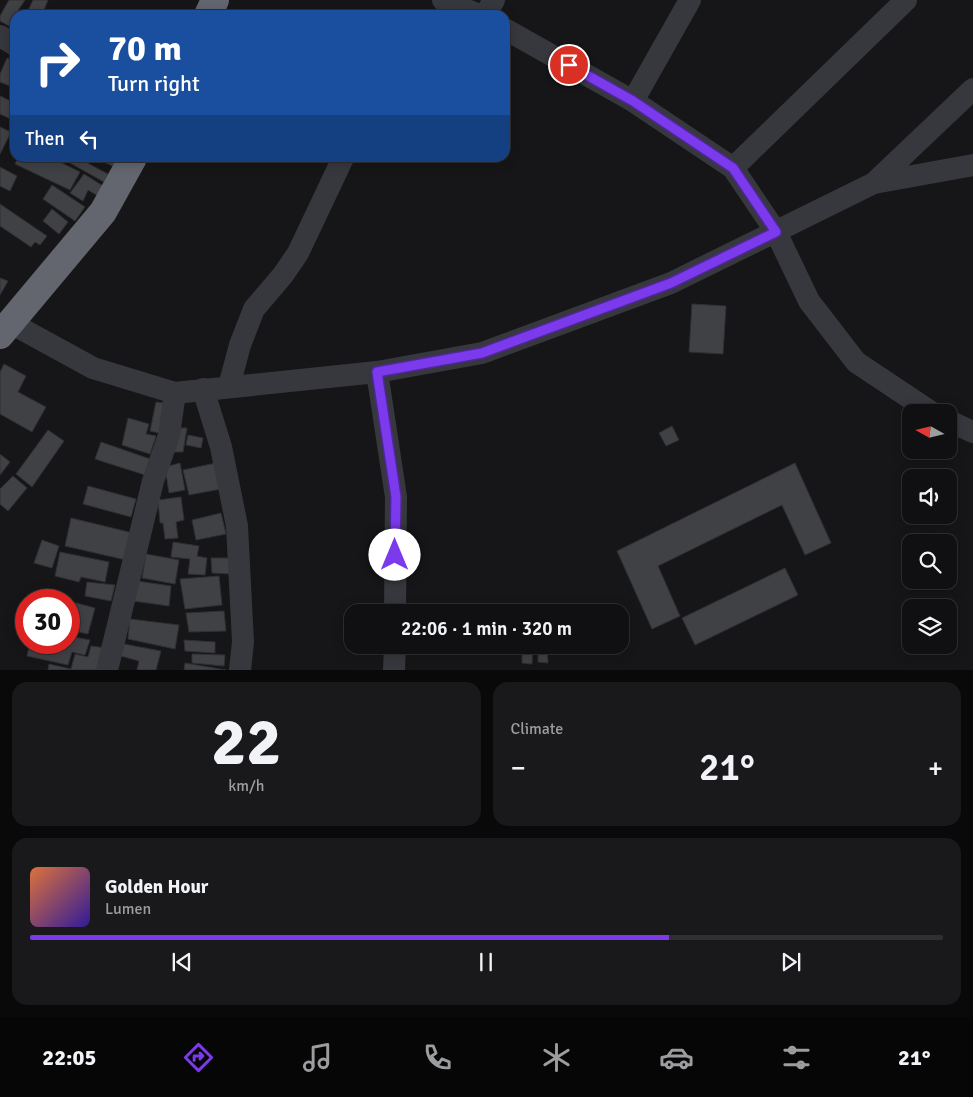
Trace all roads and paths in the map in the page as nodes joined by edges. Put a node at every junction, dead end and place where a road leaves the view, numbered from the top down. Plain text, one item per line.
1 (443, 0) edge
2 (690, 0) edge
3 (906, 0) edge
4 (467, 10) edge
5 (510, 32) edge
6 (973, 89) edge
7 (633, 101) junction
8 (131, 162) edge
9 (341, 162) edge
10 (973, 165) edge
11 (733, 168) junction
12 (874, 184) junction
13 (776, 232) junction
14 (5, 329) edge
15 (377, 372) junction
16 (229, 386) junction
17 (203, 389) junction
18 (176, 393) junction
19 (919, 404) edge
20 (958, 425) edge
21 (973, 432) edge
22 (395, 604) edge
23 (395, 654) edge
24 (107, 670) edge
25 (240, 670) edge
26 (394, 670) edge

1 - 4 street
2 - 7 street
3 - 11 street
5 - 7 street
6 - 12 street
7 - 11 street
8 - 14 highway
9 - 16 street
10 - 12 street
11 - 13 street
12 - 13 street
13 - 15 street
13 - 19 street
14 - 18 street
15 - 16 street
15 - 22 street
16 - 17 street
17 - 18 street
17 - 25 street
18 - 24 street
20 - 21 street
23 - 26 street

